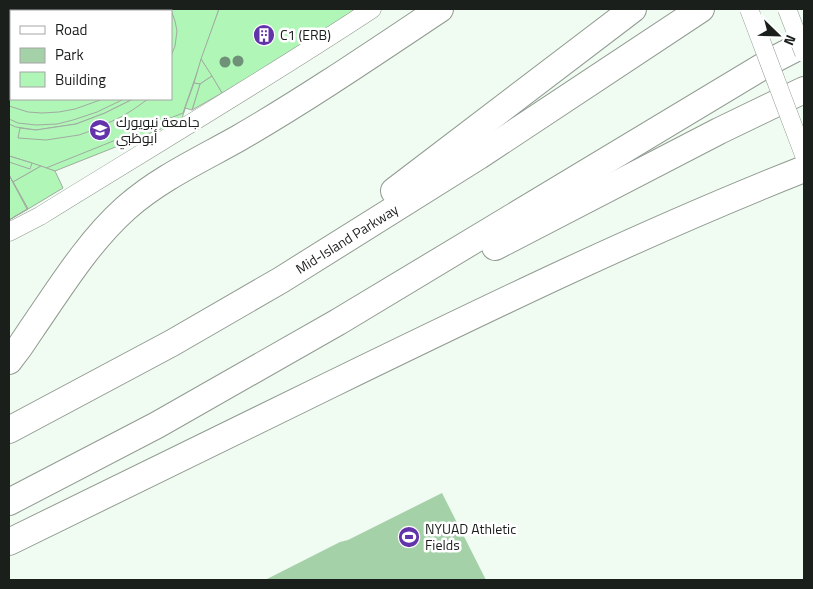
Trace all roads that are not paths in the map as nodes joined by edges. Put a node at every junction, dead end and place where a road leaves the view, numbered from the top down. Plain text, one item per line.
1 (372, 9) edge
2 (440, 9) edge
3 (633, 9) edge
4 (702, 9) edge
5 (749, 9) edge
6 (787, 9) edge
7 (804, 44) edge
8 (804, 53) edge
9 (804, 90) edge
10 (804, 155) edge
11 (804, 169) edge
12 (9, 232) edge
13 (281, 280) junction
14 (338, 322) junction
15 (9, 361) edge
16 (9, 430) edge
17 (9, 502) edge
18 (9, 542) edge

1 - 12 street
2 - 15 highway
3 - 13 highway
4 - 13 highway, Mid-Island Parkway
5 - 10 street, bridge
6 - 8 street, bridge
7 - 14 highway
9 - 14 highway
11 - 18 highway
13 - 16 highway, Mid-Island Parkway
14 - 17 highway

